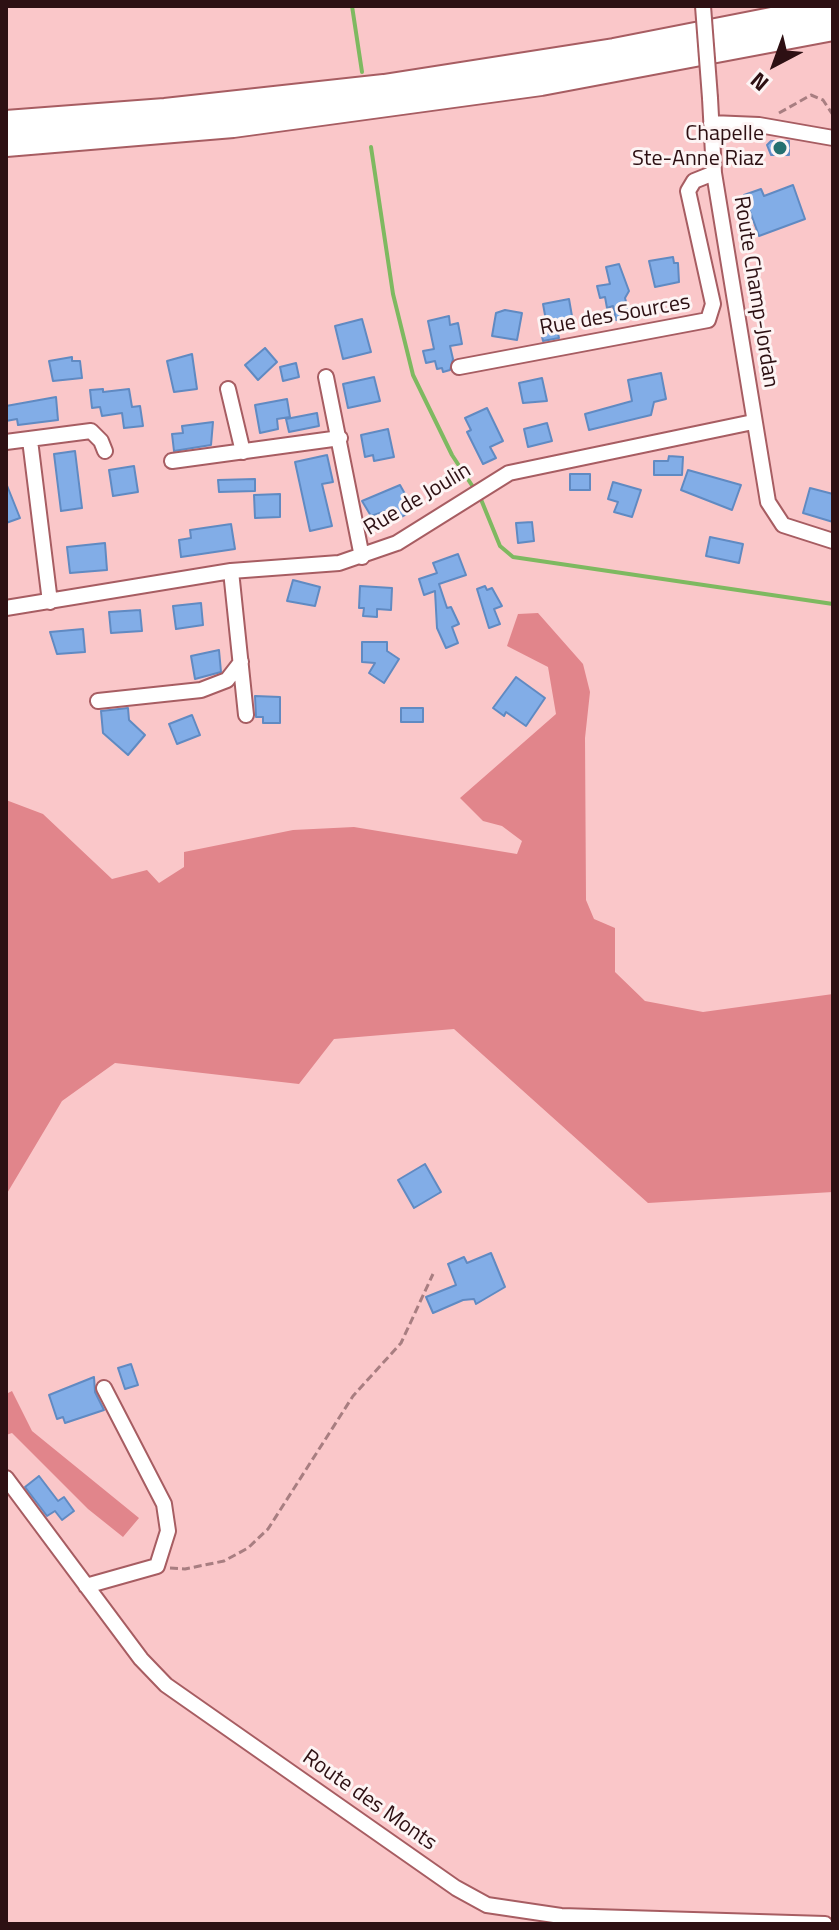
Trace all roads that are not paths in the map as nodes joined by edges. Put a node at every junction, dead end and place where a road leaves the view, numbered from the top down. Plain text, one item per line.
1 (703, 6) edge
2 (833, 8) edge
3 (833, 28) edge
4 (833, 39) edge
5 (333, 112) junction
6 (6, 123) edge
7 (711, 123) junction
8 (833, 138) edge
9 (6, 144) edge
10 (714, 173) junction
11 (459, 367) dead end
12 (326, 377) dead end
13 (228, 389) dead end
14 (753, 422) junction
15 (340, 438) junction
16 (30, 440) junction
17 (6, 442) edge
18 (105, 451) dead end
19 (243, 452) junction
20 (172, 461) dead end
21 (833, 541) edge
22 (362, 557) junction
23 (231, 571) junction
24 (50, 602) junction
25 (6, 608) edge
26 (241, 662) junction
27 (98, 701) dead end
28 (246, 715) dead end
29 (104, 1388) dead end
30 (6, 1478) edge
31 (86, 1586) junction
32 (825, 1924) edge

1 - 7 street, Route Champ-Jordan, bridge
2 - 6 highway
3 - 5 highway
4 - 5 highway
5 - 9 highway
7 - 8 street
7 - 10 street, Route Champ-Jordan
10 - 11 street, Rue des Sources
10 - 14 street, Route Champ-Jordan
12 - 15 street
13 - 19 street
14 - 21 street, Route Champ-Jordan
14 - 22 street, Rue de Joulin
15 - 19 street
15 - 22 street
16 - 17 street
16 - 18 street
16 - 24 street
19 - 20 street
22 - 23 street, Rue de Joulin
23 - 24 street, Rue de Joulin
23 - 26 street
24 - 25 street, Rue de Joulin
26 - 27 street
26 - 28 street
29 - 31 street
30 - 31 street, Route des Monts
31 - 32 street, Route des Monts

